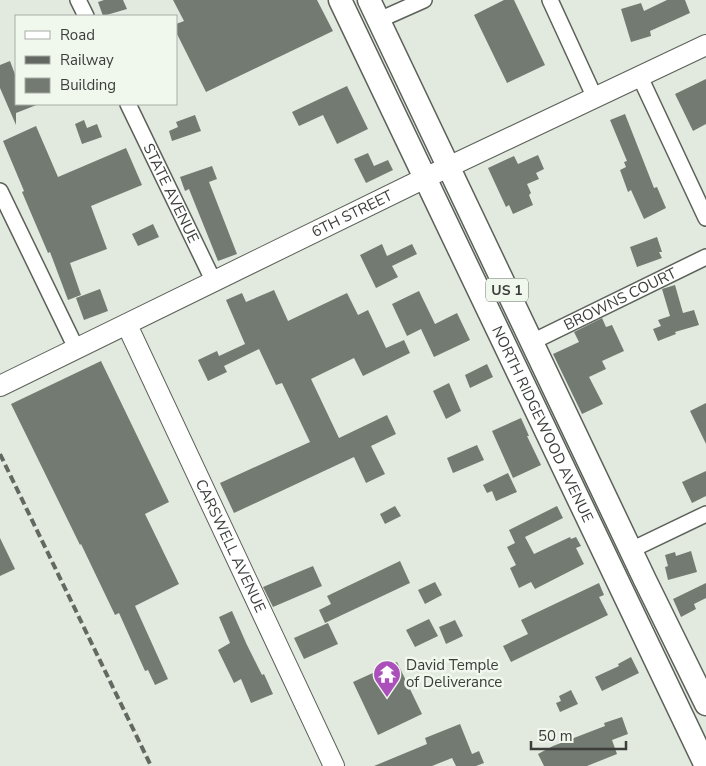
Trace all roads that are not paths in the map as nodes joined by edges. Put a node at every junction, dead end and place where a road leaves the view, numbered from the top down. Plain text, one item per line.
1 (78, 0) edge
2 (340, 0) edge
3 (369, 0) edge
4 (424, 0) edge
5 (550, 0) edge
6 (86, 15) edge
7 (379, 20) junction
8 (706, 45) edge
9 (640, 77) junction
10 (595, 98) junction
11 (128, 105) edge
12 (449, 167) junction
13 (426, 178) junction
14 (0, 191) edge
15 (706, 218) edge
16 (706, 257) edge
17 (214, 282) junction
18 (127, 325) junction
19 (532, 342) junction
20 (77, 350) junction
21 (0, 386) edge
22 (706, 514) edge
23 (590, 524) junction
24 (631, 550) junction
25 (609, 563) junction
26 (646, 580) junction
27 (706, 704) edge
28 (334, 766) edge
29 (706, 766) edge

1 - 6 street
2 - 13 main road, NORTH RIDGEWOOD AVENUE / US 1
3 - 7 main road, NORTH RIDGEWOOD AVENUE / US 1
4 - 7 street
5 - 10 street
7 - 12 main road, NORTH RIDGEWOOD AVENUE / US 1
8 - 9 street, 6TH STREET
9 - 10 street, 6TH STREET
9 - 15 street
10 - 12 street, 6TH STREET
11 - 17 street, STATE AVENUE
12 - 13 street, 6TH STREET
12 - 19 main road, NORTH RIDGEWOOD AVENUE / US 1
13 - 17 street, 6TH STREET
13 - 23 main road, NORTH RIDGEWOOD AVENUE / US 1
14 - 20 street
16 - 19 street, BROWNS COURT
17 - 18 street, 6TH STREET
18 - 20 street, 6TH STREET
18 - 28 street, CARSWELL AVENUE
19 - 24 main road, NORTH RIDGEWOOD AVENUE / US 1
20 - 21 street, 6TH STREET
22 - 24 street
23 - 24 main road
23 - 25 main road, NORTH RIDGEWOOD AVENUE / US 1
24 - 26 main road, NORTH RIDGEWOOD AVENUE / US 1
25 - 26 main road
25 - 29 main road, NORTH RIDGEWOOD AVENUE / US 1
26 - 27 main road, NORTH RIDGEWOOD AVENUE / US 1

